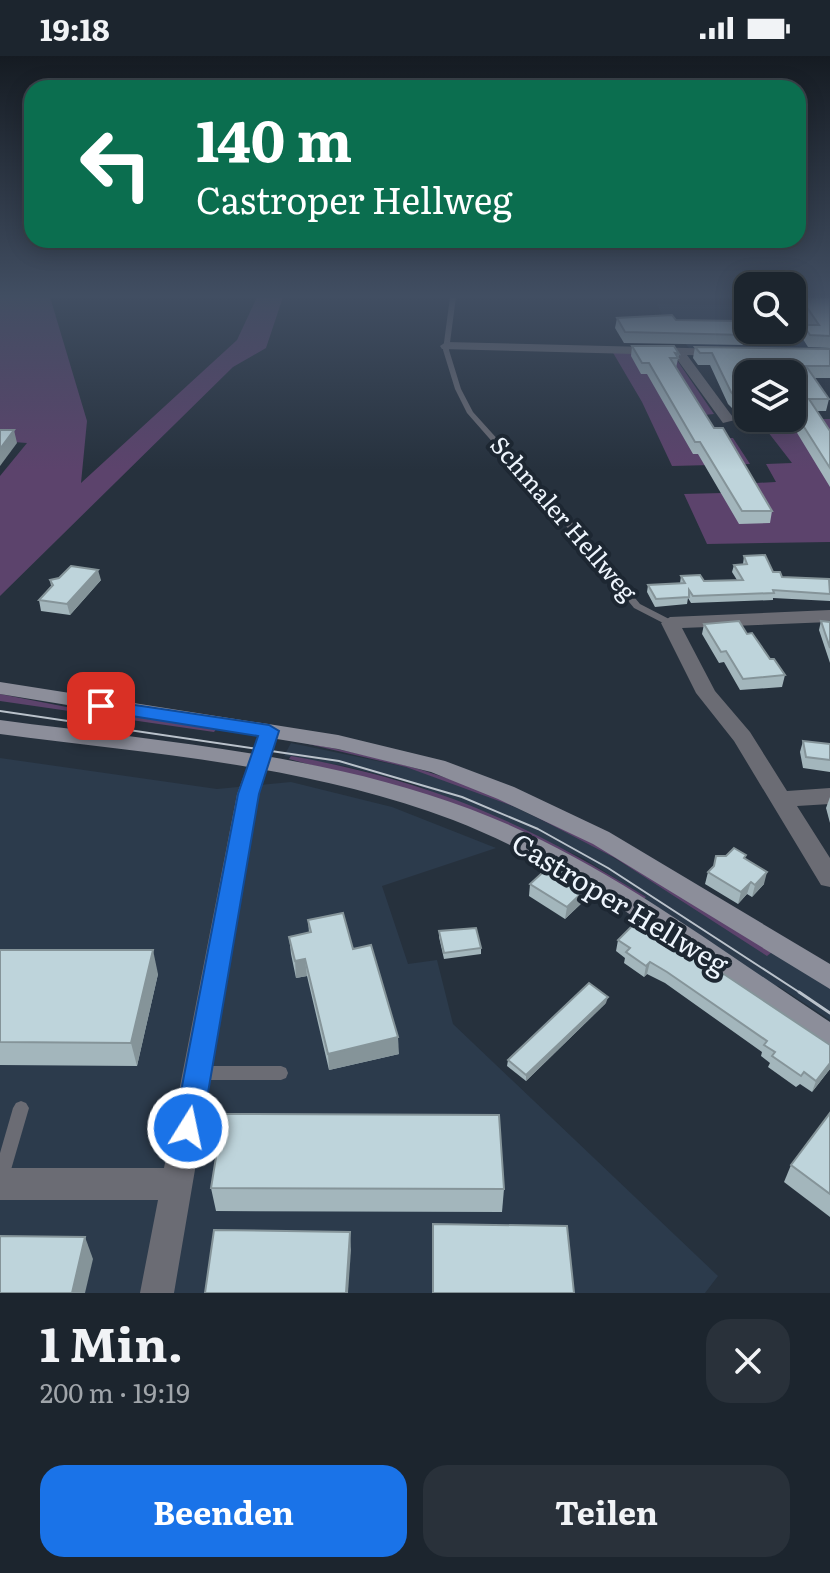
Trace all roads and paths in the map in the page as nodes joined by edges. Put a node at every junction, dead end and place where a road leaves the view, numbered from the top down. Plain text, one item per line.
1 (448, 355) edge
2 (681, 355) edge
3 (728, 420) dead end
4 (830, 616) edge
5 (670, 623) junction
6 (0, 688) edge
7 (0, 727) edge
8 (269, 731) junction
9 (258, 764) junction
10 (830, 796) edge
11 (779, 799) junction
12 (830, 878) edge
13 (827, 972) edge
14 (830, 1037) edge
15 (197, 1073) junction
16 (281, 1073) dead end
17 (21, 1108) dead end
18 (0, 1182) edge
19 (177, 1184) junction
20 (157, 1293) edge

1 - 5 lane, Schmaler Hellweg
2 - 3 street
4 - 5 street
5 - 11 street
6 - 8 main road, Castroper Hellweg
7 - 9 main road, Castroper Hellweg
8 - 9 main road
8 - 13 main road, Castroper Hellweg
9 - 14 main road, Castroper Hellweg
9 - 15 street
10 - 11 street
11 - 12 street
15 - 16 lane
15 - 19 street
17 - 18 lane
18 - 19 street
19 - 20 street

